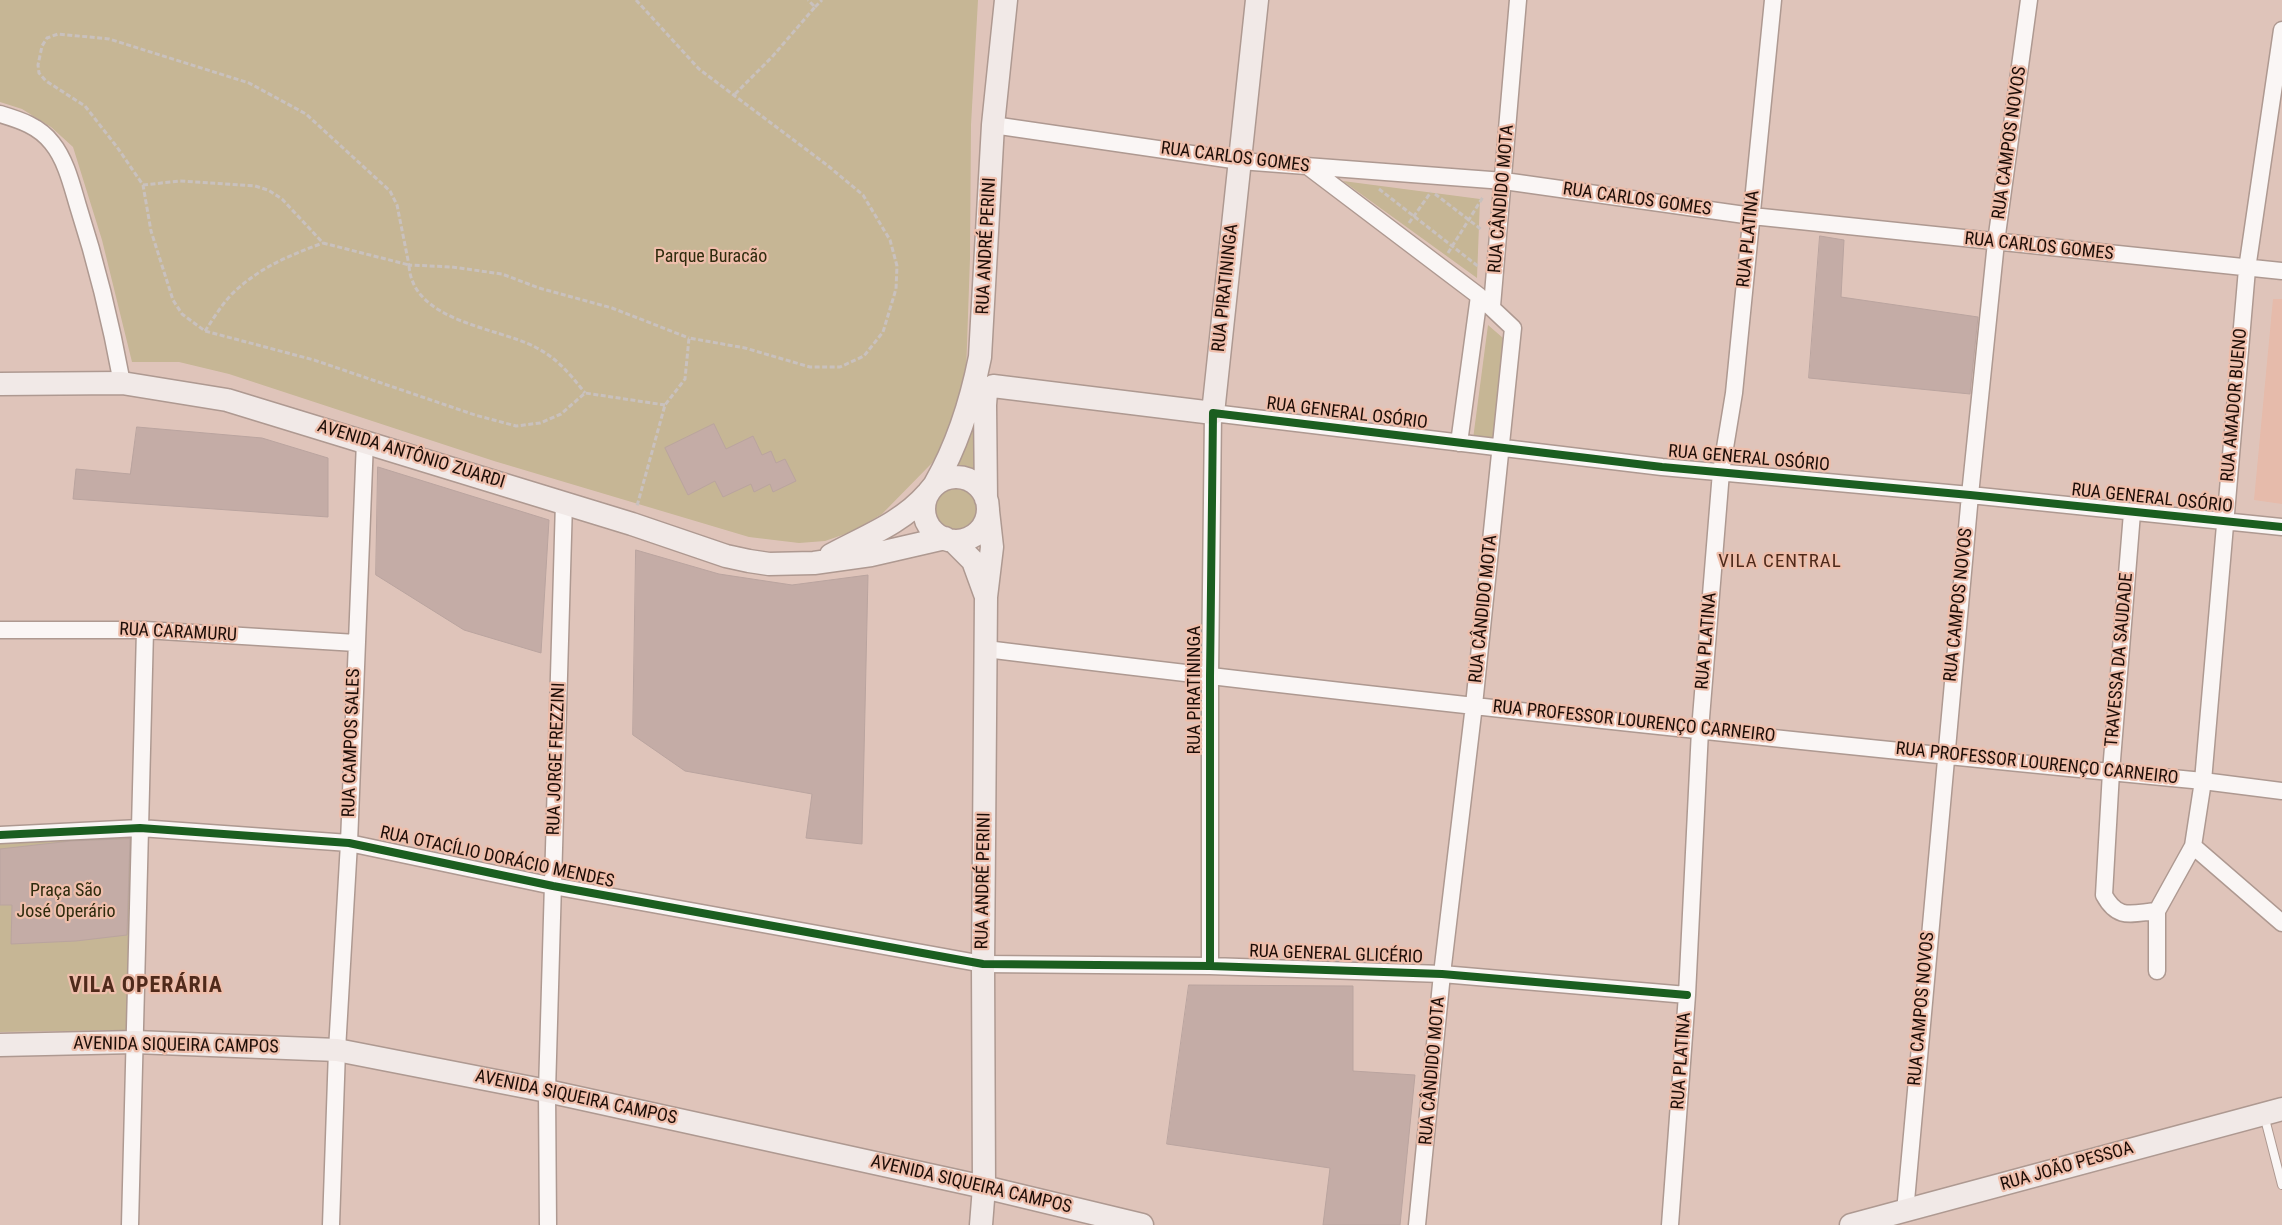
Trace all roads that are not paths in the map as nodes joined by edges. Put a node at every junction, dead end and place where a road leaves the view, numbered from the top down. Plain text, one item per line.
1 (1006, 0) edge
2 (1258, 0) edge
3 (1518, 0) edge
4 (1773, 0) edge
5 (2029, 0) edge
6 (2282, 30) edge
7 (0, 114) edge
8 (993, 125) junction
9 (1240, 161) junction
10 (1310, 168) junction
11 (1499, 181) junction
12 (1752, 216) junction
13 (1996, 242) junction
14 (2247, 268) junction
15 (2282, 271) edge
16 (1479, 296) junction
17 (1492, 306) junction
18 (122, 383) junction
19 (0, 384) edge
20 (993, 386) joint
21 (1213, 413) junction
22 (365, 441) junction
23 (1459, 443) junction
24 (1500, 446) junction
25 (1721, 472) junction
26 (931, 489) junction
27 (1970, 494) junction
28 (564, 502) junction
29 (987, 505) junction
30 (2132, 512) junction
31 (2224, 521) junction
32 (2282, 527) edge
33 (949, 540) junction
34 (814, 563) junction
35 (986, 597) junction
36 (0, 630) edge
37 (145, 630) junction
38 (356, 643) junction
39 (986, 649) junction
40 (1210, 676) junction
41 (1474, 705) junction
42 (1700, 730) junction
43 (1944, 755) junction
44 (2111, 772) junction
45 (2202, 781) junction
46 (2282, 792) edge
47 (140, 828) junction
48 (0, 834) edge
49 (349, 842) junction
50 (2193, 846) junction
51 (553, 886) junction
52 (2157, 911) junction
53 (2282, 923) edge
54 (982, 964) junction
55 (1210, 966) junction
56 (2156, 971) dead end
57 (1442, 974) junction
58 (1687, 996) junction
59 (135, 1042) junction
60 (0, 1045) edge
61 (337, 1050) junction
62 (547, 1091) junction
63 (2273, 1111) edge
64 (2282, 1185) edge
65 (984, 1187) junction
66 (1905, 1212) junction
67 (130, 1225) edge
68 (331, 1225) edge
69 (548, 1225) edge
70 (981, 1225) edge
71 (1142, 1225) edge
72 (1417, 1225) edge
73 (1670, 1225) edge
74 (1851, 1225) edge

1 - 8 main road, RUA ANDRÉ PERINI
2 - 9 main road, RUA PIRATININGA
3 - 11 street, RUA CÂNDIDO MOTA
4 - 12 street, RUA PLATINA
5 - 13 street, RUA CAMPOS NOVOS
6 - 14 street, RUA AMADOR BUENO
7 - 18 street
8 - 9 street, RUA CARLOS GOMES
8 - 26 main road, RUA ANDRÉ PERINI
9 - 10 street, RUA CARLOS GOMES
9 - 21 main road, RUA PIRATININGA
10 - 11 street, RUA CARLOS GOMES
10 - 16 street
11 - 12 street, RUA CARLOS GOMES
11 - 17 street, RUA CÂNDIDO MOTA
12 - 13 street, RUA CARLOS GOMES
12 - 25 street, RUA PLATINA
13 - 14 street, RUA CARLOS GOMES
13 - 27 street, RUA CAMPOS NOVOS
14 - 15 street, RUA CARLOS GOMES
14 - 31 street, RUA AMADOR BUENO
16 - 17 street
16 - 23 street, RUA CÂNDIDO MOTA
17 - 24 street, RUA CÂNDIDO MOTA
18 - 19 main road, AVENIDA ANTÔNIO ZUARDI
18 - 22 main road, AVENIDA ANTÔNIO ZUARDI
20 - 21 main road, RUA GENERAL OSÓRIO
20 - 29 main road, RUA ANDRÉ PERINI
21 - 23 street, RUA GENERAL OSÓRIO
21 - 40 street, RUA PIRATININGA
22 - 28 main road, AVENIDA ANTÔNIO ZUARDI
22 - 38 street, RUA CAMPOS SALES
23 - 24 street, RUA GENERAL OSÓRIO
24 - 25 street, RUA GENERAL OSÓRIO
24 - 41 street, RUA CÂNDIDO MOTA
25 - 27 street, RUA GENERAL OSÓRIO
25 - 42 street, RUA PLATINA
26 - 29 main road
26 - 33 main road
26 - 34 main road, AVENIDA ANTÔNIO ZUARDI
27 - 30 street, RUA GENERAL OSÓRIO
27 - 43 street, RUA CAMPOS NOVOS
28 - 34 main road, AVENIDA ANTÔNIO ZUARDI
28 - 51 street, RUA JORGE FREZZINI
29 - 33 main road
29 - 35 main road, RUA ANDRÉ PERINI
30 - 31 street, RUA GENERAL OSÓRIO
30 - 44 street, TRAVESSA DA SAUDADE
31 - 32 street, RUA GENERAL OSÓRIO
31 - 45 street, RUA AMADOR BUENO
33 - 34 main road, AVENIDA ANTÔNIO ZUARDI
33 - 35 main road, RUA ANDRÉ PERINI
35 - 39 main road, RUA ANDRÉ PERINI
36 - 37 street, RUA CARAMURU
37 - 38 street, RUA CARAMURU
37 - 47 street
38 - 49 street, RUA CAMPOS SALES
39 - 40 street, RUA PROFESSOR LOURENÇO CARNEIRO
39 - 54 main road, RUA ANDRÉ PERINI
40 - 41 street, RUA PROFESSOR LOURENÇO CARNEIRO
40 - 55 street, RUA PIRATININGA
41 - 42 street, RUA PROFESSOR LOURENÇO CARNEIRO
41 - 57 street, RUA CÂNDIDO MOTA
42 - 43 street, RUA PROFESSOR LOURENÇO CARNEIRO
42 - 58 street, RUA PLATINA
43 - 44 street, RUA PROFESSOR LOURENÇO CARNEIRO
43 - 66 street, RUA CAMPOS NOVOS
44 - 45 street, RUA PROFESSOR LOURENÇO CARNEIRO
44 - 52 street, TRAVESSA DA SAUDADE
45 - 46 street, RUA PROFESSOR LOURENÇO CARNEIRO
45 - 50 street, RUA AMADOR BUENO
47 - 48 street, RUA OTACÍLIO DORÁCIO MENDES
47 - 49 street, RUA OTACÍLIO DORÁCIO MENDES
47 - 59 street
49 - 51 street, RUA OTACÍLIO DORÁCIO MENDES
49 - 61 street, RUA CAMPOS SALES
50 - 52 street
50 - 53 street
51 - 54 street, RUA OTACÍLIO DORÁCIO MENDES
51 - 62 street, RUA JORGE FREZZINI
52 - 56 street
54 - 55 street, RUA GENERAL GLICÉRIO
54 - 65 main road, RUA ANDRÉ PERINI
55 - 57 street, RUA GENERAL GLICÉRIO
57 - 58 street, RUA GENERAL GLICÉRIO
57 - 72 street, RUA CÂNDIDO MOTA
58 - 73 street, RUA PLATINA
59 - 60 main road, AVENIDA SIQUEIRA CAMPOS
59 - 61 main road, AVENIDA SIQUEIRA CAMPOS
59 - 67 street
61 - 62 main road, AVENIDA SIQUEIRA CAMPOS
61 - 68 street, RUA CAMPOS SALES
62 - 65 main road, AVENIDA SIQUEIRA CAMPOS
62 - 69 street, RUA JORGE FREZZINI
63 - 64 lane
63 - 66 main road, RUA JOÃO PESSOA
65 - 70 main road, RUA ANDRÉ PERINI
65 - 71 main road, AVENIDA SIQUEIRA CAMPOS
66 - 74 main road, RUA JOÃO PESSOA

